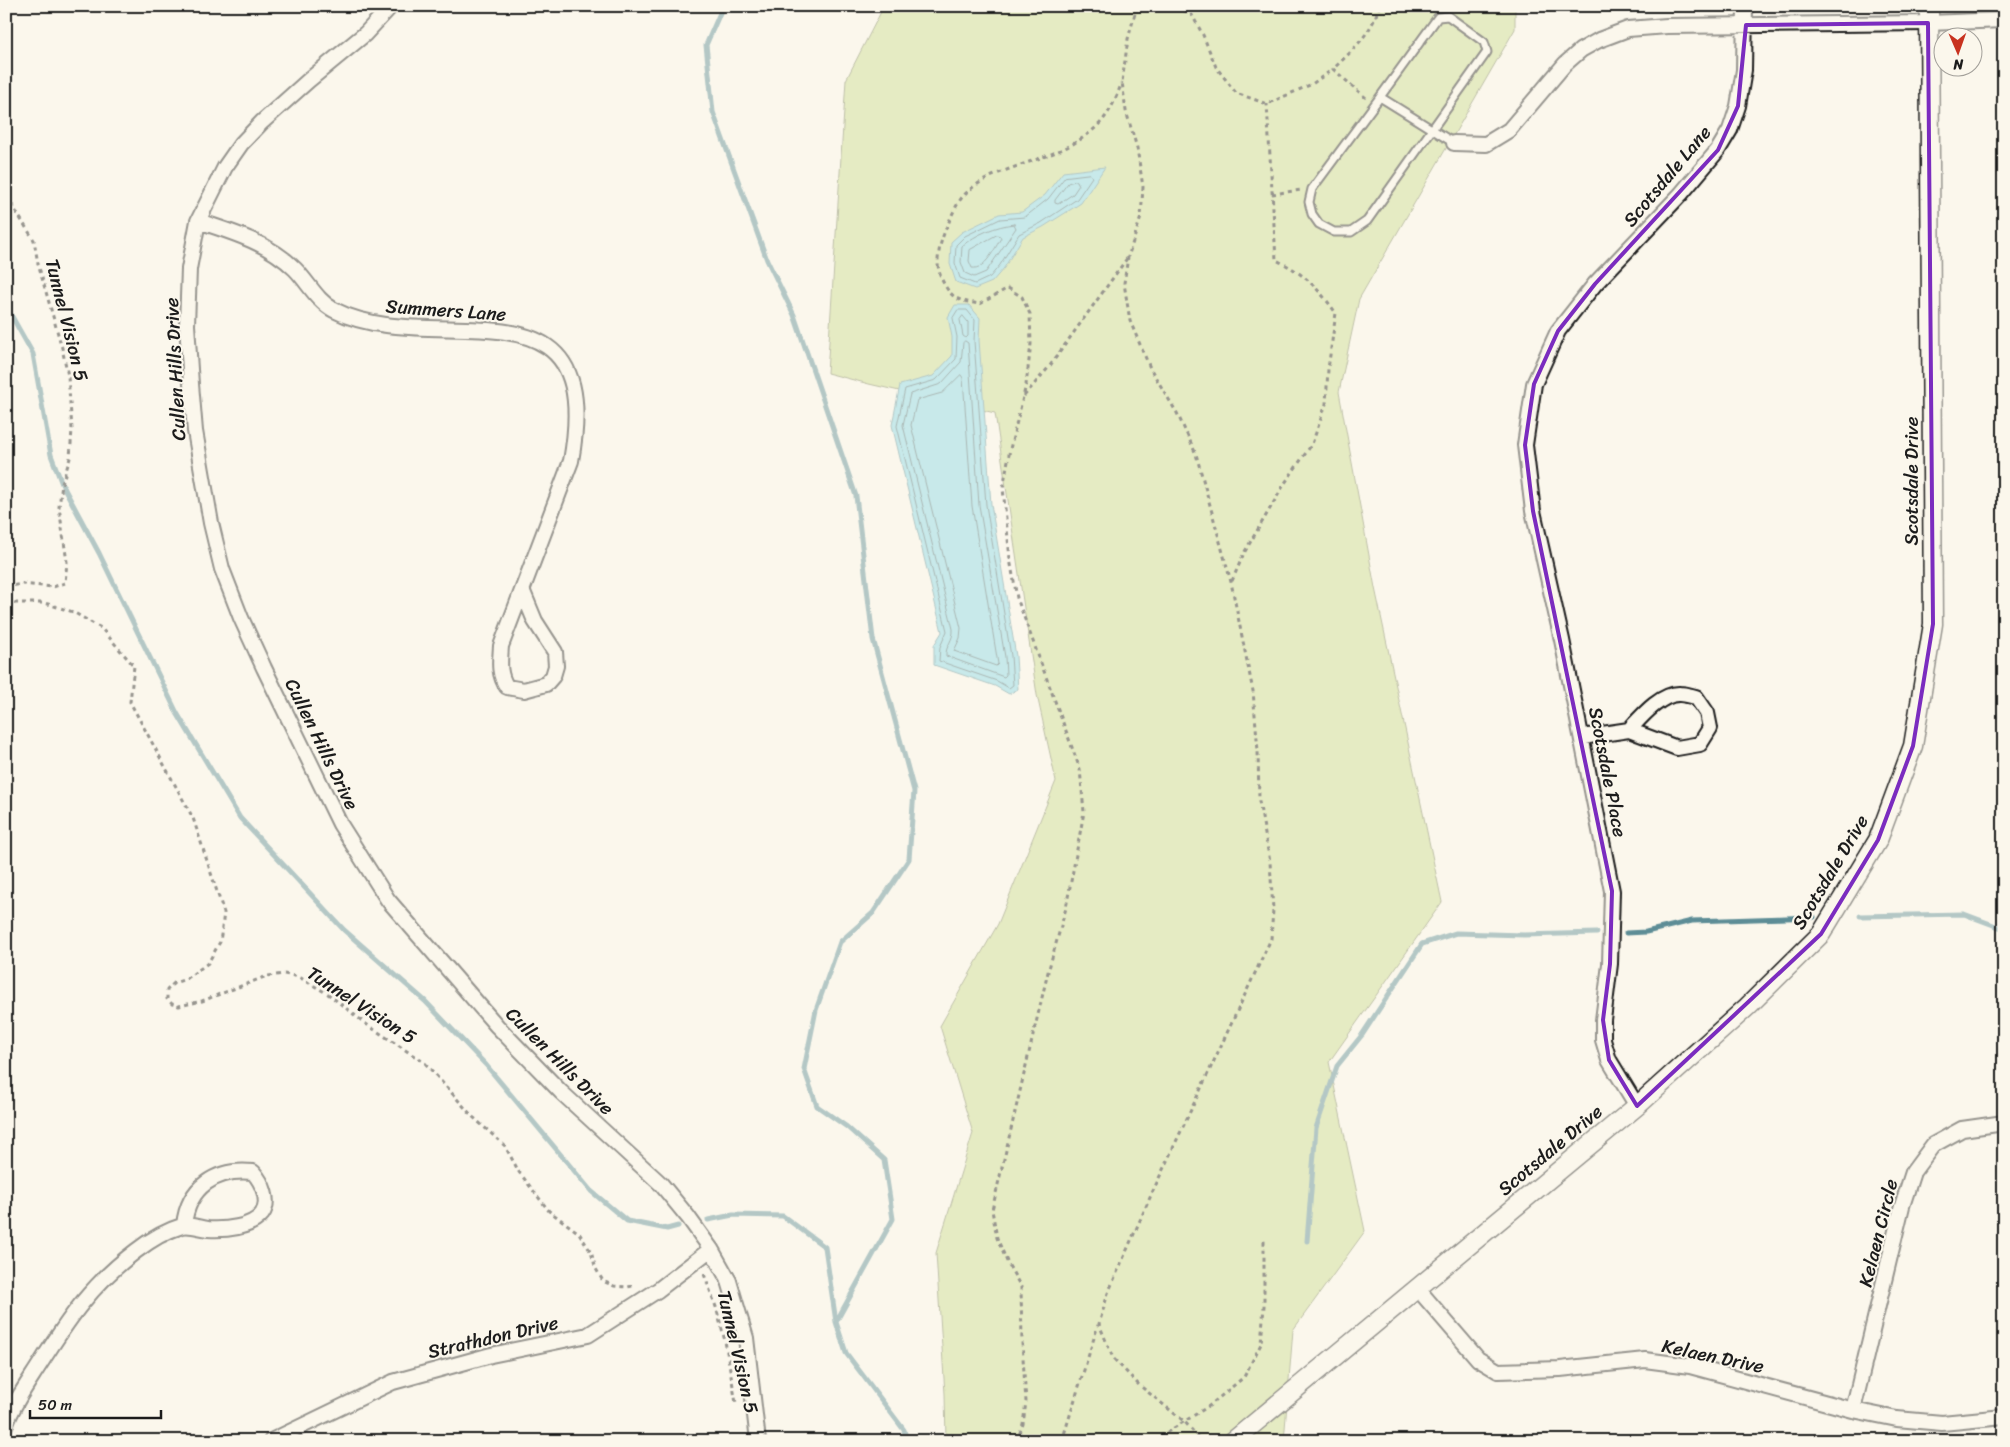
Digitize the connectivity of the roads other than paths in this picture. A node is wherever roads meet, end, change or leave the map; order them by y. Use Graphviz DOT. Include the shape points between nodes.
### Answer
graph roads {
  1 [pos="391,6"];
  2 [pos="1745,6"];
  3 [pos="1929,15"];
  4 [pos="2004,20"];
  5 [pos="1746,25"];
  6 [pos="1380,97"];
  7 [pos="1432,129"];
  8 [pos="1454,143"];
  9 [pos="198,220"];
  10 [pos="1526,441"];
  11 [pos="522,592"];
  12 [pos="1630,730"];
  13 [pos="1582,737"];
  14 [pos="1637,1106"];
  15 [pos="2004,1123"];
  16 [pos="184,1225"];
  17 [pos="711,1249"];
  18 [pos="1417,1288"];
  19 [pos="1853,1410"];
  20 [pos="2004,1417"];
  21 [pos="6,1424"];
  22 [pos="271,1441"];
  23 [pos="758,1441"];
  24 [pos="1233,1441"];
  1 -- 9 [label="street, Cullen Hills Drive" via="365,34 302,86 242,144 225,167"];
  2 -- 5 [label="street, Scotsdale Lane"];
  3 -- 4 [label="street"];
  3 -- 5 [label="street"];
  3 -- 14 [label="street, Scotsdale Drive" via="1932,624 1914,746 1878,840 1822,934"];
  5 -- 8 [label="street" via="1628,29 1598,40 1565,64 1508,130 1486,144"];
  5 -- 10 [label="street, Scotsdale Lane" via="1742,88 1730,130 1718,150 1681,194 1595,284 1558,331 1534,384"];
  6 -- 7 [label="lane"];
  6 -- 7 [label="lane" via="1438,18 1448,16 1484,42 1487,52"];
  6 -- 7 [label="lane" via="1312,189 1309,202 1319,224 1334,232 1351,232 1367,221"];
  7 -- 8 [label="lane"];
  9 -- 11 [label="street, Summers Lane" via="242,235 272,251 295,269 332,309 355,319 379,325 506,331 535,340 556,354 574,385 576,435 571,461"];
  9 -- 17 [label="street, Cullen Hills Drive" via="189,269 187,325 195,431 210,523 222,569 241,618 340,824 388,900 497,1026 561,1092 661,1184"];
  10 -- 13 [label="street, Scotsdale Place" via="1533,511"];
  11 -- 11 [label="street, Summers Lane" via="501,646 499,664 507,686 524,690 546,684 556,666 555,652 535,622"];
  12 -- 12 [label="street" via="1661,700 1679,693 1696,697 1707,713 1710,728 1700,744 1677,748"];
  12 -- 13 [label="street"];
  13 -- 14 [label="street, Scotsdale Place" via="1612,892 1604,1040 1609,1060"];
  14 -- 18 [label="street, Scotsdale Drive"];
  15 -- 19 [label="street, Kelaen Circle" via="1962,1129 1933,1145 1913,1172"];
  16 -- 16 [label="street" via="210,1229 251,1223 262,1213 265,1203 261,1182 253,1172 222,1173 196,1192 186,1210"];
  16 -- 21 [label="street" via="145,1244 112,1270 80,1304 28,1383"];
  17 -- 22 [label="street, Strathdon Drive" via="658,1290 588,1335 491,1355 393,1382"];
  17 -- 23 [label="street, Cullen Hills Drive" via="729,1281 746,1338"];
  18 -- 19 [label="street, Kelaen Drive" via="1478,1360 1498,1371 1560,1369 1645,1360 1690,1366"];
  18 -- 24 [label="street, Scotsdale Drive"];
  19 -- 20 [label="street, Kelaen Drive" via="1942,1423"];
}
